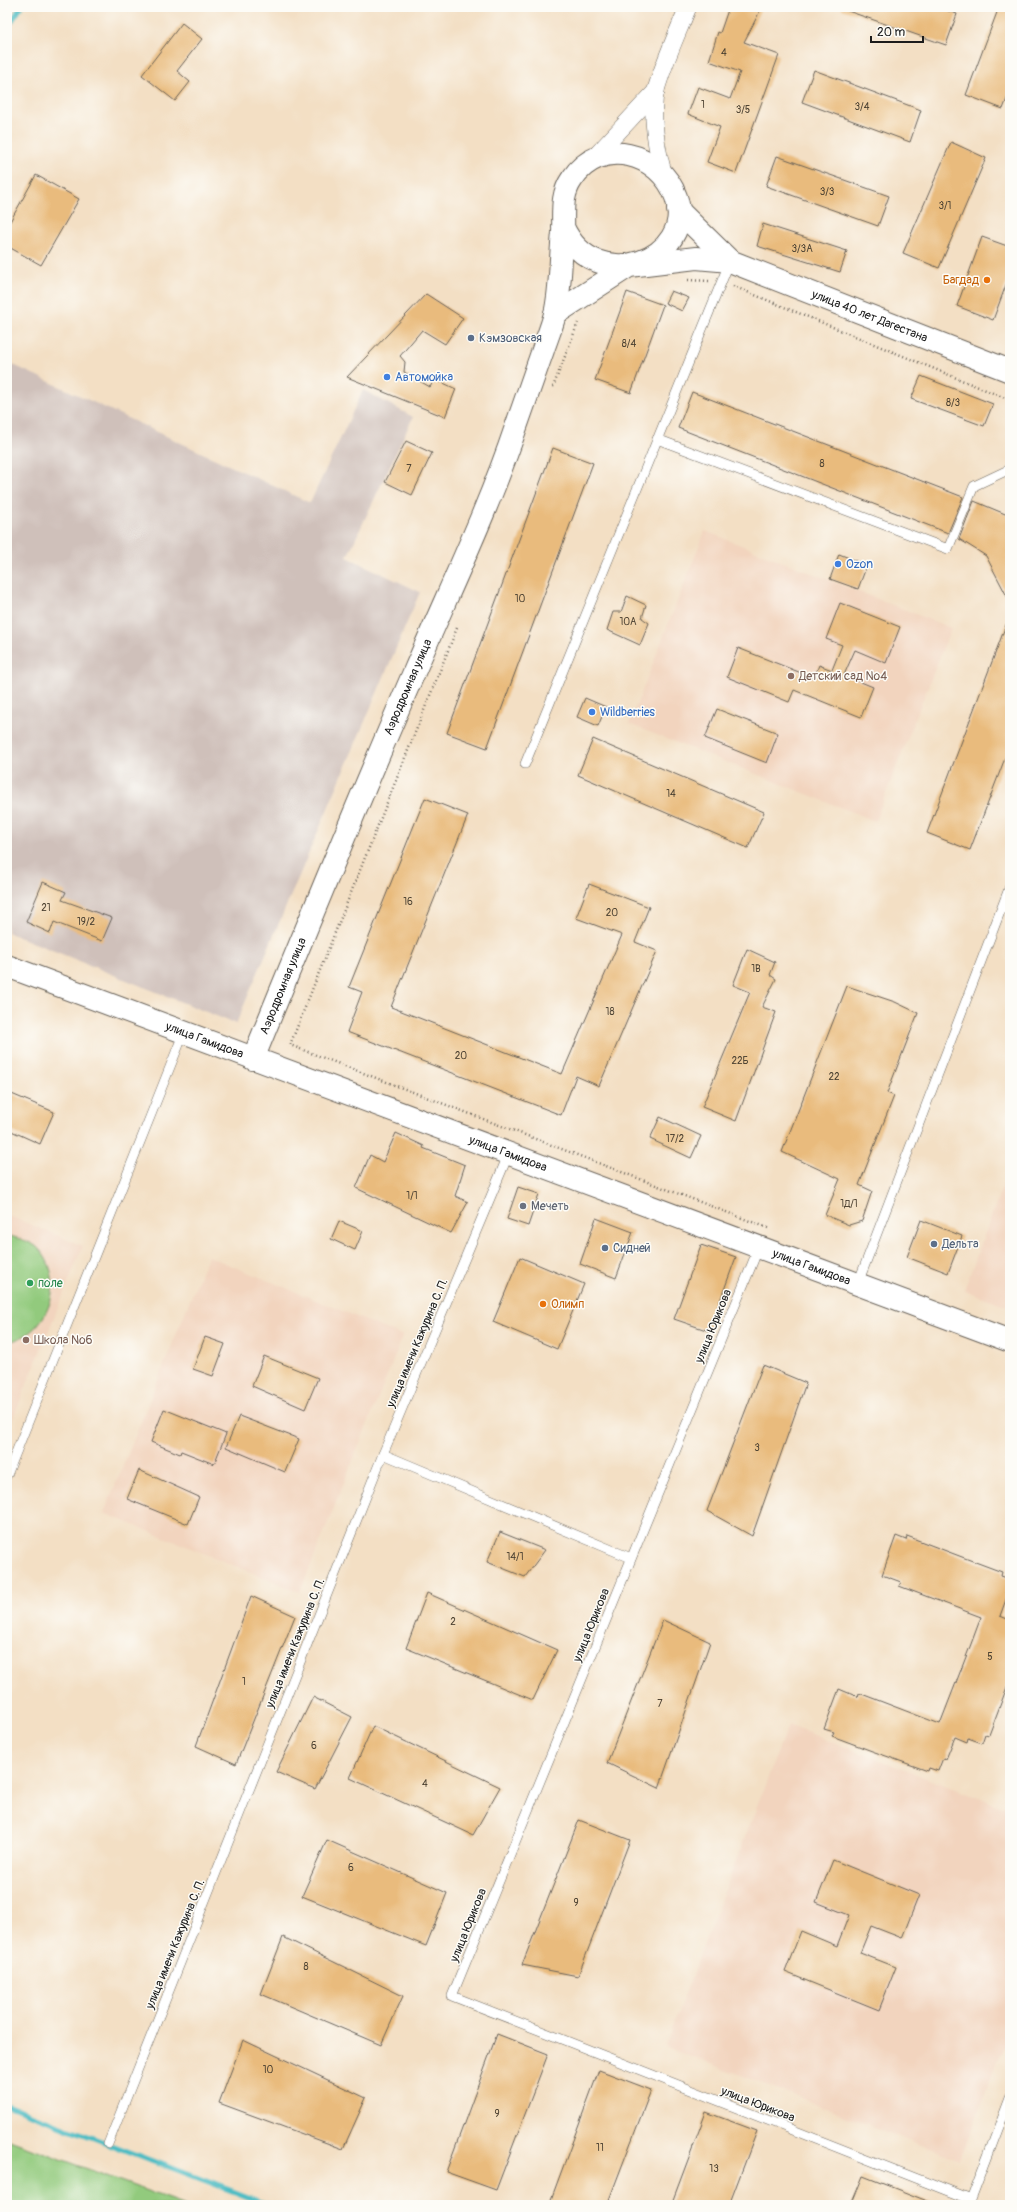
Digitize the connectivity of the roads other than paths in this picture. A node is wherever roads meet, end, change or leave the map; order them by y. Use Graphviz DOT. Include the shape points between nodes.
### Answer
graph roads {
  1 [pos="688,7"];
  2 [pos="656,91"];
  3 [pos="591,161"];
  4 [pos="664,175"];
  5 [pos="678,210"];
  6 [pos="563,228"];
  7 [pos="730,261"];
  8 [pos="629,266"];
  9 [pos="555,314"];
  10 [pos="1010,371"];
  11 [pos="657,440"];
  12 [pos="1010,469"];
  13 [pos="525,764"];
  14 [pos="1010,886"];
  15 [pos="7,966"];
  16 [pos="184,1032"];
  17 [pos="253,1058"];
  18 [pos="509,1153"];
  19 [pos="759,1246"];
  20 [pos="858,1283"];
  21 [pos="1010,1342"];
  22 [pos="383,1454"];
  23 [pos="7,1474"];
  24 [pos="631,1558"];
  25 [pos="1010,2098"];
  26 [pos="108,2144"];
  1 -- 2 [label="street"];
  2 -- 3 [label="street"];
  2 -- 4 [label="street" via="654,127"];
  3 -- 4 [label="street" via="608,155 628,154 655,166"];
  3 -- 6 [label="street" via="573,177 564,196"];
  4 -- 5 [label="street" via="676,199"];
  5 -- 7 [label="street"];
  5 -- 8 [label="street" via="675,227 668,241 645,260"];
  6 -- 8 [label="street" via="572,244 584,254 607,265"];
  6 -- 9 [label="street, Аэродромная улица"];
  7 -- 8 [label="street" via="696,258"];
  7 -- 10 [label="street, улица 40 лет Дагестана"];
  7 -- 11 [label="lane"];
  8 -- 9 [label="street"];
  9 -- 17 [label="street, Аэродромная улица" via="507,455 341,842"];
  11 -- 12 [label="lane" via="948,549 974,486"];
  11 -- 13 [label="lane"];
  14 -- 20 [label="lane"];
  15 -- 16 [label="street, улица Гамидова"];
  16 -- 17 [label="street, улица Гамидова"];
  16 -- 23 [label="lane"];
  17 -- 18 [label="street, улица Гамидова"];
  18 -- 19 [label="street, улица Гамидова"];
  18 -- 22 [label="lane, улица имени Кажурина С. П."];
  19 -- 20 [label="street, улица Гамидова"];
  19 -- 24 [label="lane, улица Юрикова"];
  20 -- 21 [label="street, улица Гамидова"];
  22 -- 24 [label="lane"];
  22 -- 26 [label="lane, улица имени Кажурина С. П."];
  24 -- 25 [label="lane, улица Юрикова" via="452,1996 971,2200"];
}
